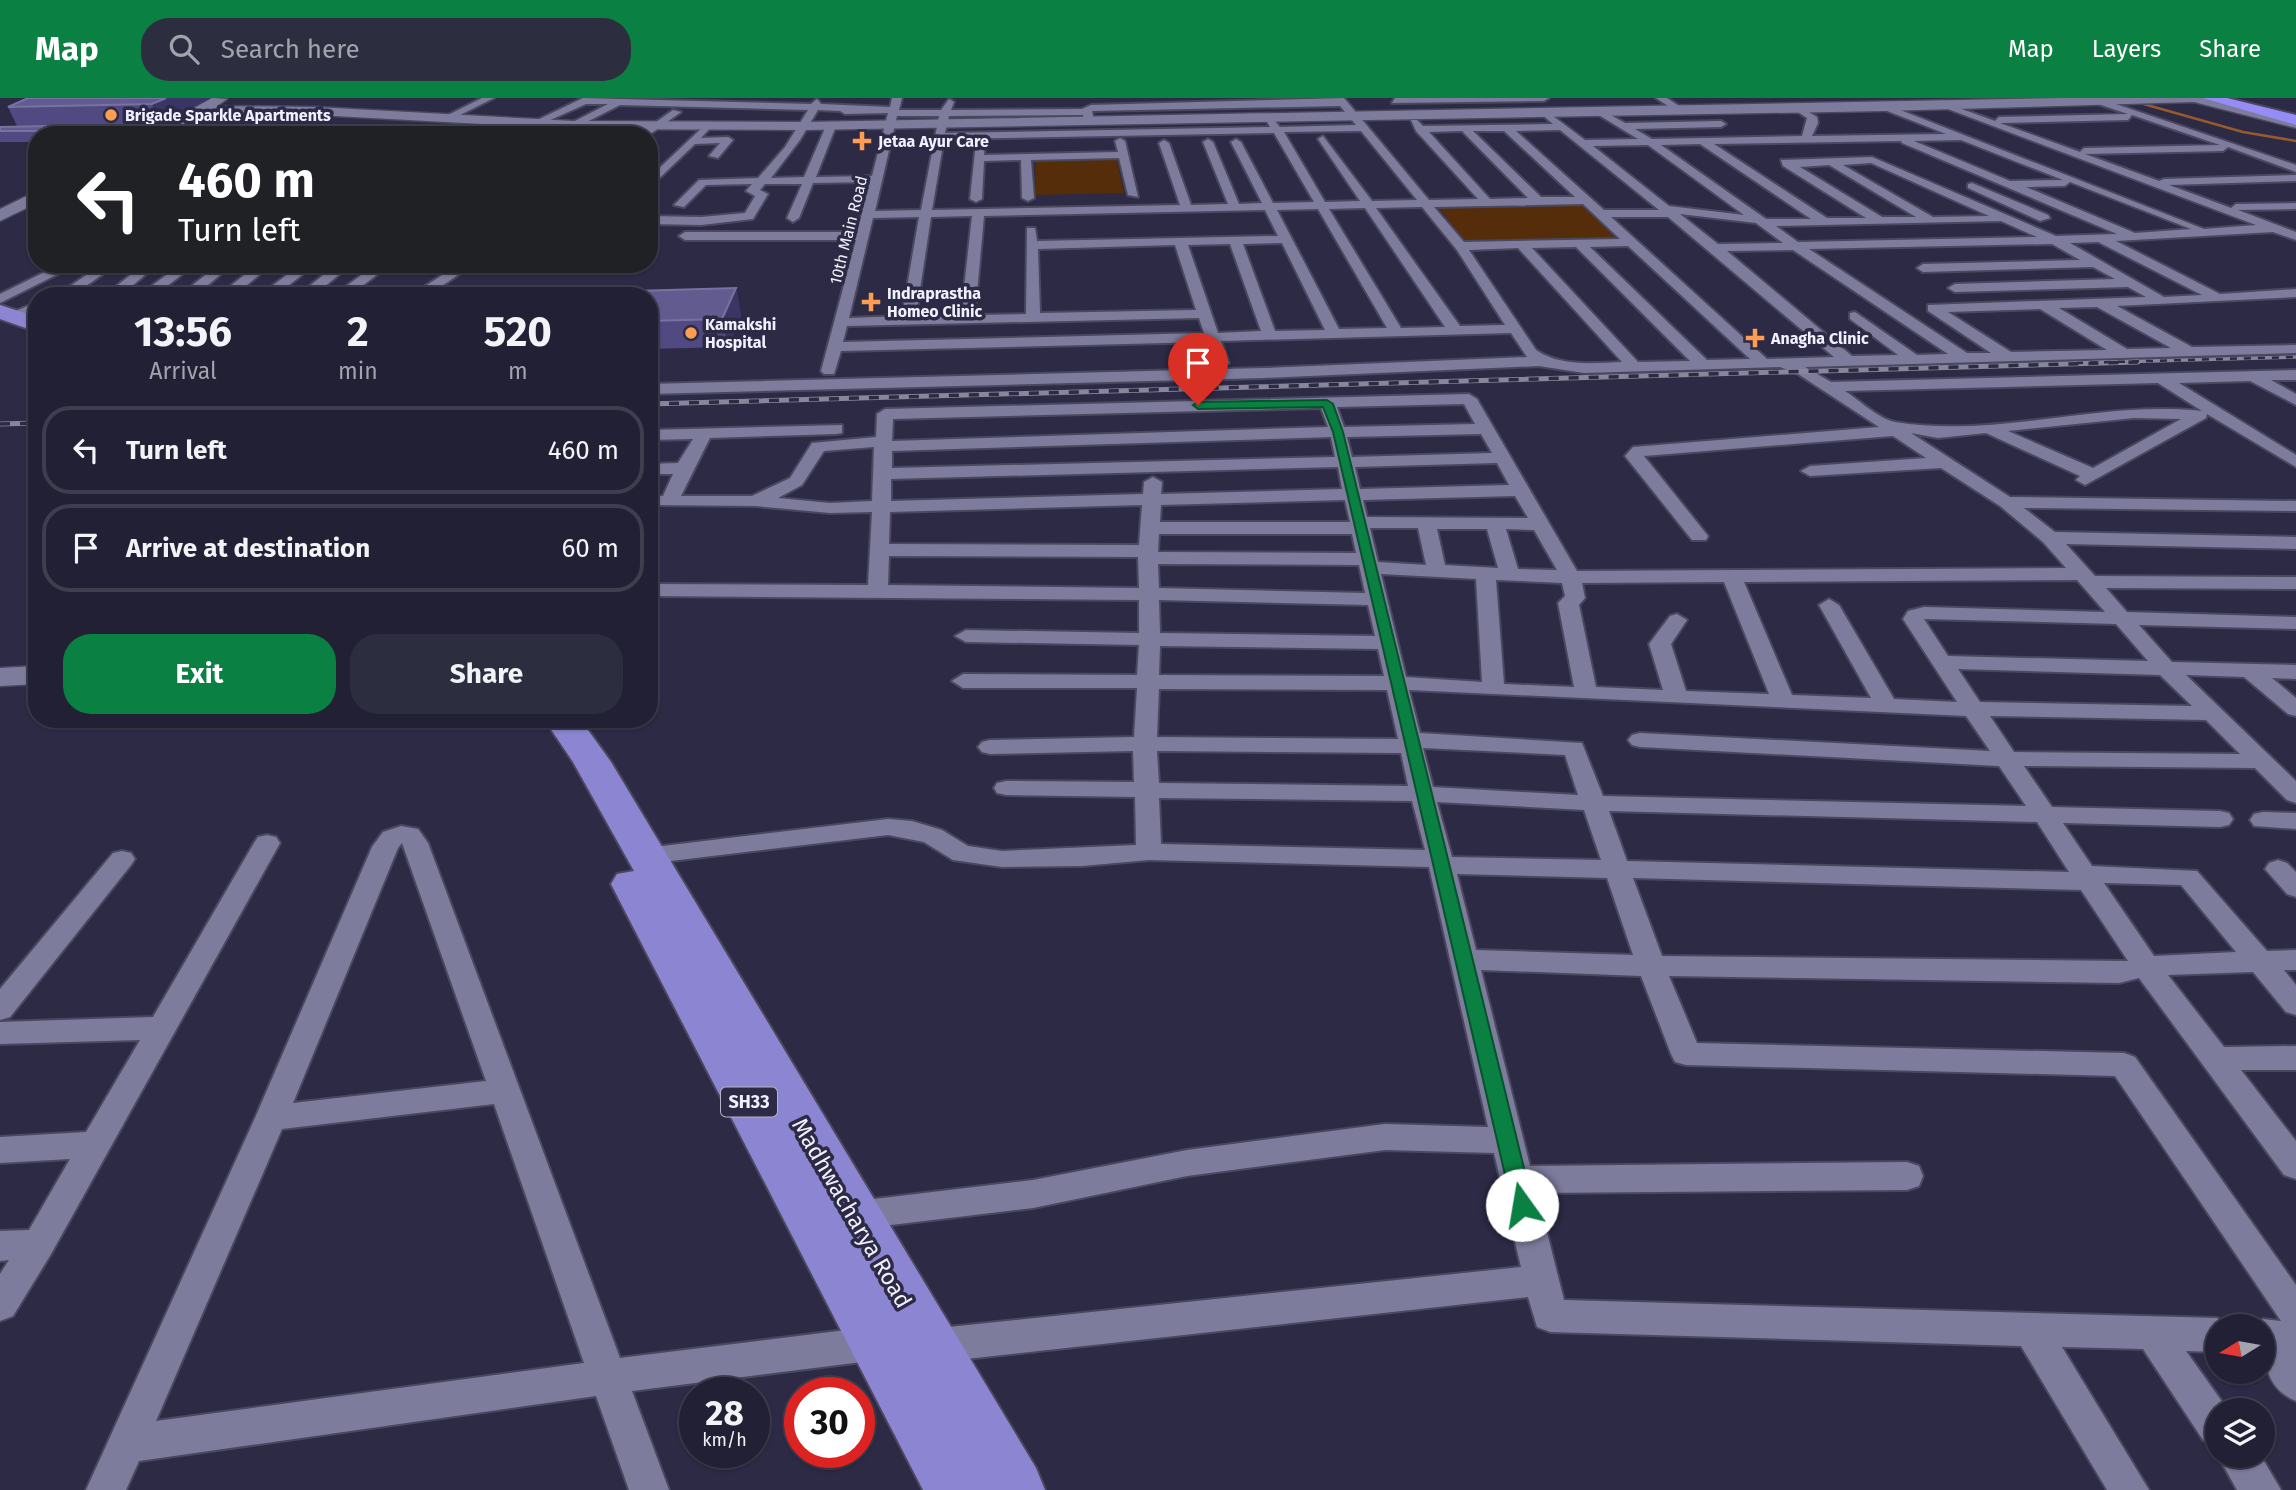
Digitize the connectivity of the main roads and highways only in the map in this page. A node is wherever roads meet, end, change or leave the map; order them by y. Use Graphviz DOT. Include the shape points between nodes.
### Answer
graph roads {
  1 [pos="2196,98"];
  2 [pos="2227,98"];
  3 [pos="2296,118"];
  4 [pos="4,309"];
  5 [pos="28,321"];
  6 [pos="540,728"];
  7 [pos="568,728"];
  8 [pos="833,1218"];
  9 [pos="956,1490"];
  10 [pos="1014,1490"];
  1 -- 3 [label="highway"];
  2 -- 3 [label="highway"];
  4 -- 5 [label="main road"];
  6 -- 8 [label="main road, Madhwacharya Road / SH33" via="583,793"];
  7 -- 8 [label="main road, Madhwacharya Road" via="646,856"];
  8 -- 9 [label="main road, Madhwacharya Road / SH33" via="878,1343"];
  8 -- 10 [label="main road, Madhwacharya Road" via="930,1346"];
}
